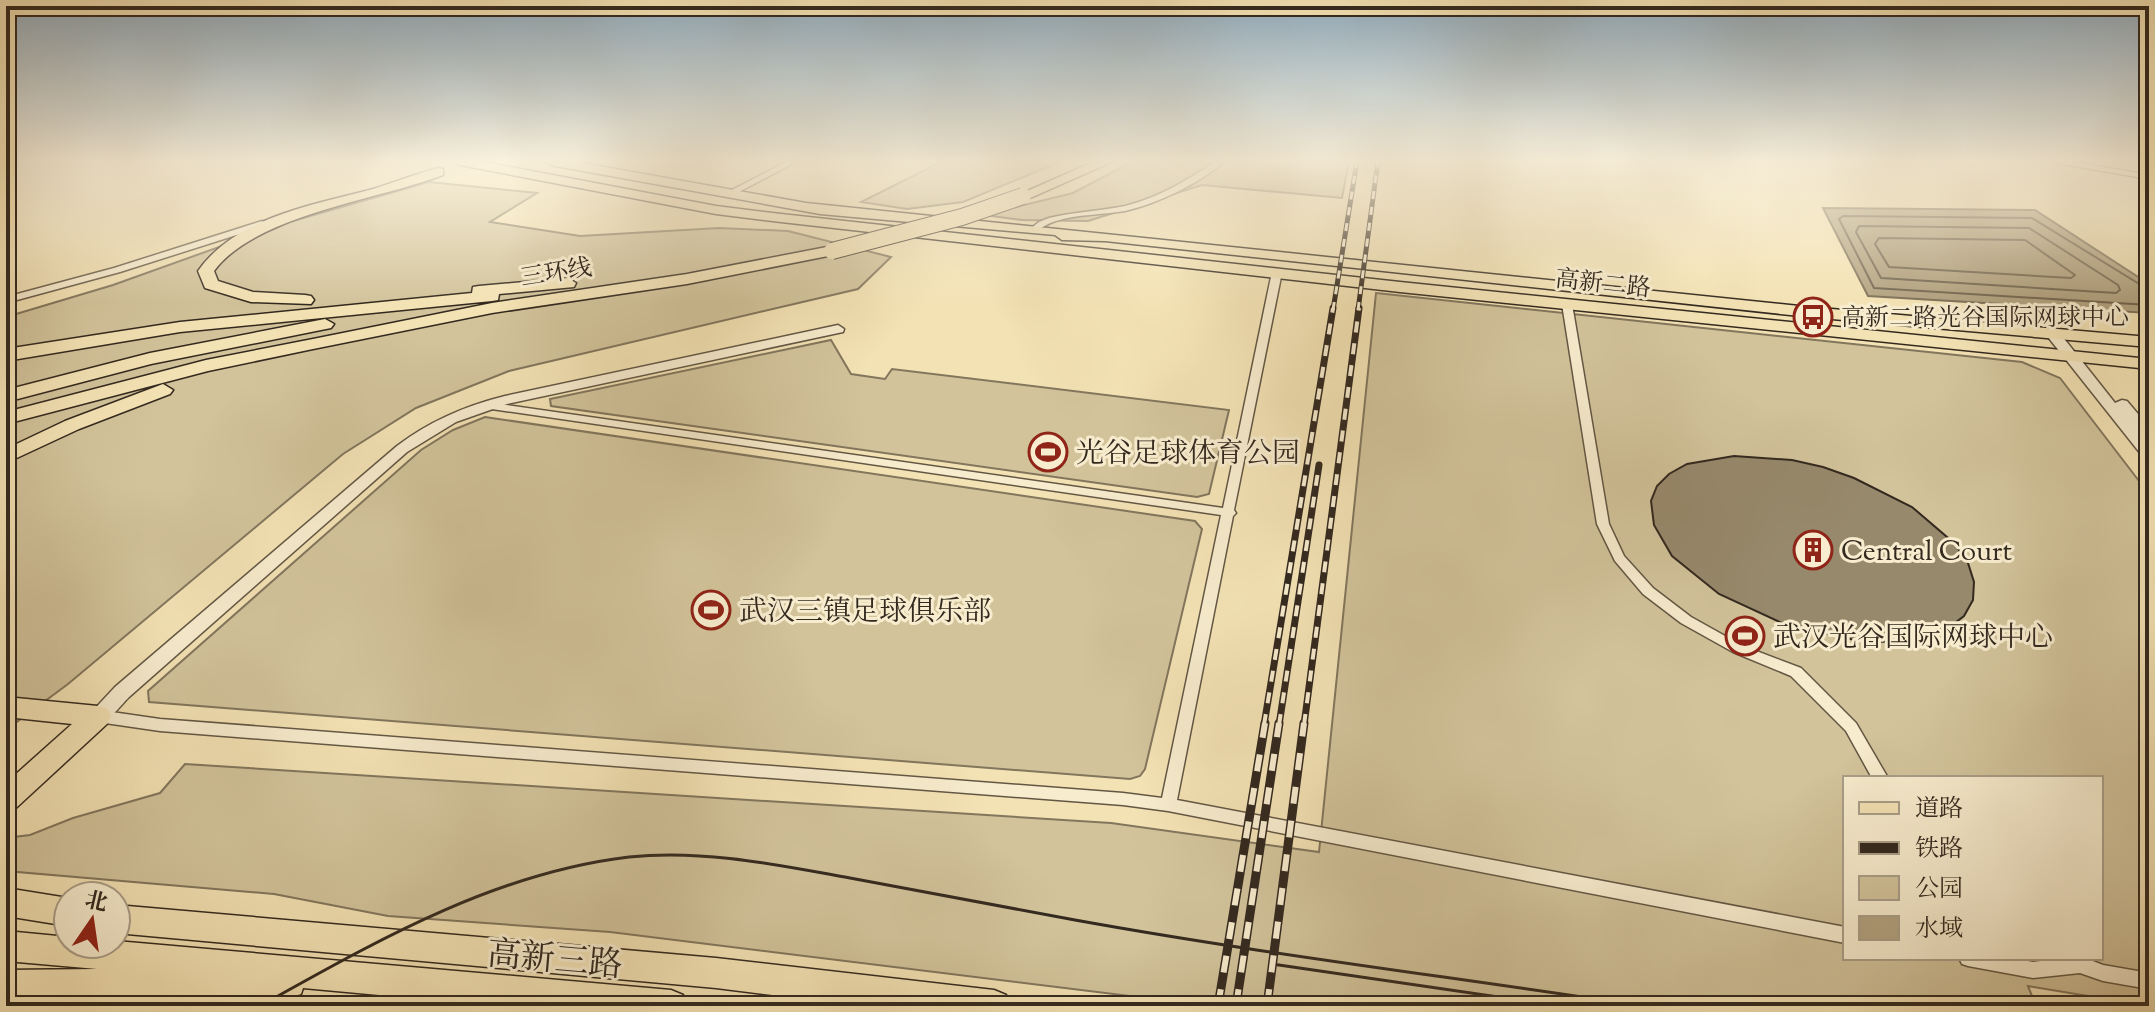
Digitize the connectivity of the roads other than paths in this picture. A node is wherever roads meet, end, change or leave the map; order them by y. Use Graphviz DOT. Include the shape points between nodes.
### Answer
graph roads {
  1 [pos="319,208"];
  2 [pos="328,208"];
  3 [pos="707,208"];
  4 [pos="816,208"];
  5 [pos="820,208"];
  6 [pos="979,208"];
  7 [pos="1125,208"];
  8 [pos="1034,229"];
  9 [pos="1105,237"];
  10 [pos="829,247"];
  11 [pos="1277,272"];
  12 [pos="617,281"];
  13 [pos="6,300"];
  14 [pos="1567,304"];
  15 [pos="402,307"];
  16 [pos="838,329"];
  17 [pos="2060,335"];
  18 [pos="2149,342"];
  19 [pos="313,344"];
  20 [pos="6,355"];
  21 [pos="2078,358"];
  22 [pos="2149,364"];
  23 [pos="548,390"];
  24 [pos="6,396"];
  25 [pos="485,405"];
  26 [pos="538,413"];
  27 [pos="6,421"];
  28 [pos="2149,436"];
  29 [pos="2149,455"];
  30 [pos="6,457"];
  31 [pos="1230,513"];
  32 [pos="6,707"];
  33 [pos="98,716"];
  34 [pos="1879,776"];
  35 [pos="6,800"];
  36 [pos="1168,805"];
  37 [pos="6,902"];
  38 [pos="6,911"];
  39 [pos="52,911"];
  40 [pos="52,913"];
  41 [pos="132,920"];
  42 [pos="1843,935"];
  43 [pos="6,946"];
  44 [pos="1979,960"];
  45 [pos="2071,962"];
  46 [pos="409,980"];
  47 [pos="2149,981"];
  48 [pos="6,985"];
  49 [pos="671,1006"];
  50 [pos="994,1006"];
  1 -- 13 [label="street"];
  2 -- 12 [label="highway" via="252,233 215,255 207,278 235,294 297,300"];
  3 -- 11 [label="main road, 高新二路"];
  4 -- 9 [label="main road, 高新二路" via="948,227"];
  5 -- 8 [label="main road, 高新二路"];
  6 -- 10 [label="highway, 三环线, bridge" via="937,224"];
  7 -- 8 [label="street" via="1045,221"];
  8 -- 9 [label="main road, 高新二路"];
  9 -- 17 [label="main road, 高新二路"];
  10 -- 12 [label="highway, 三环线"];
  10 -- 19 [label="highway, 三环线" via="687,279 492,308"];
  11 -- 14 [label="main road, 高新二路"];
  11 -- 31 [label="street"];
  12 -- 15 [label="highway, 三环线"];
  14 -- 21 [label="main road, 高新二路"];
  14 -- 34 [label="street" via="1603,524 1619,558 1648,591 1686,620 1796,672 1851,727"];
  15 -- 20 [label="highway" via="180,327"];
  15 -- 24 [label="highway" via="150,359"];
  16 -- 23 [label="street"];
  17 -- 18 [label="main road, 高新二路"];
  17 -- 21 [label="street"];
  19 -- 27 [label="highway, 三环线" via="146,381"];
  19 -- 30 [label="highway" via="123,404"];
  21 -- 22 [label="main road, 高新二路"];
  21 -- 28 [label="street"];
  21 -- 29 [label="street"];
  23 -- 25 [label="street"];
  23 -- 26 [label="street" via="537,400"];
  25 -- 26 [label="street"];
  25 -- 33 [label="street" via="430,429 402,449"];
  26 -- 31 [label="street"];
  31 -- 36 [label="street"];
  32 -- 33 [label="highway"];
  33 -- 35 [label="highway"];
  33 -- 36 [label="street" via="176,727"];
  36 -- 42 [label="street"];
  37 -- 39 [label="highway"];
  38 -- 40 [label="highway"];
  41 -- 50 [label="highway, 高新三路" via="700,972"];
  43 -- 46 [label="highway, 高新三路"];
  44 -- 45 [label="street" via="2033,970"];
  45 -- 47 [label="street"];
  46 -- 48 [label="highway"];
  46 -- 49 [label="highway, 高新三路"];
}
